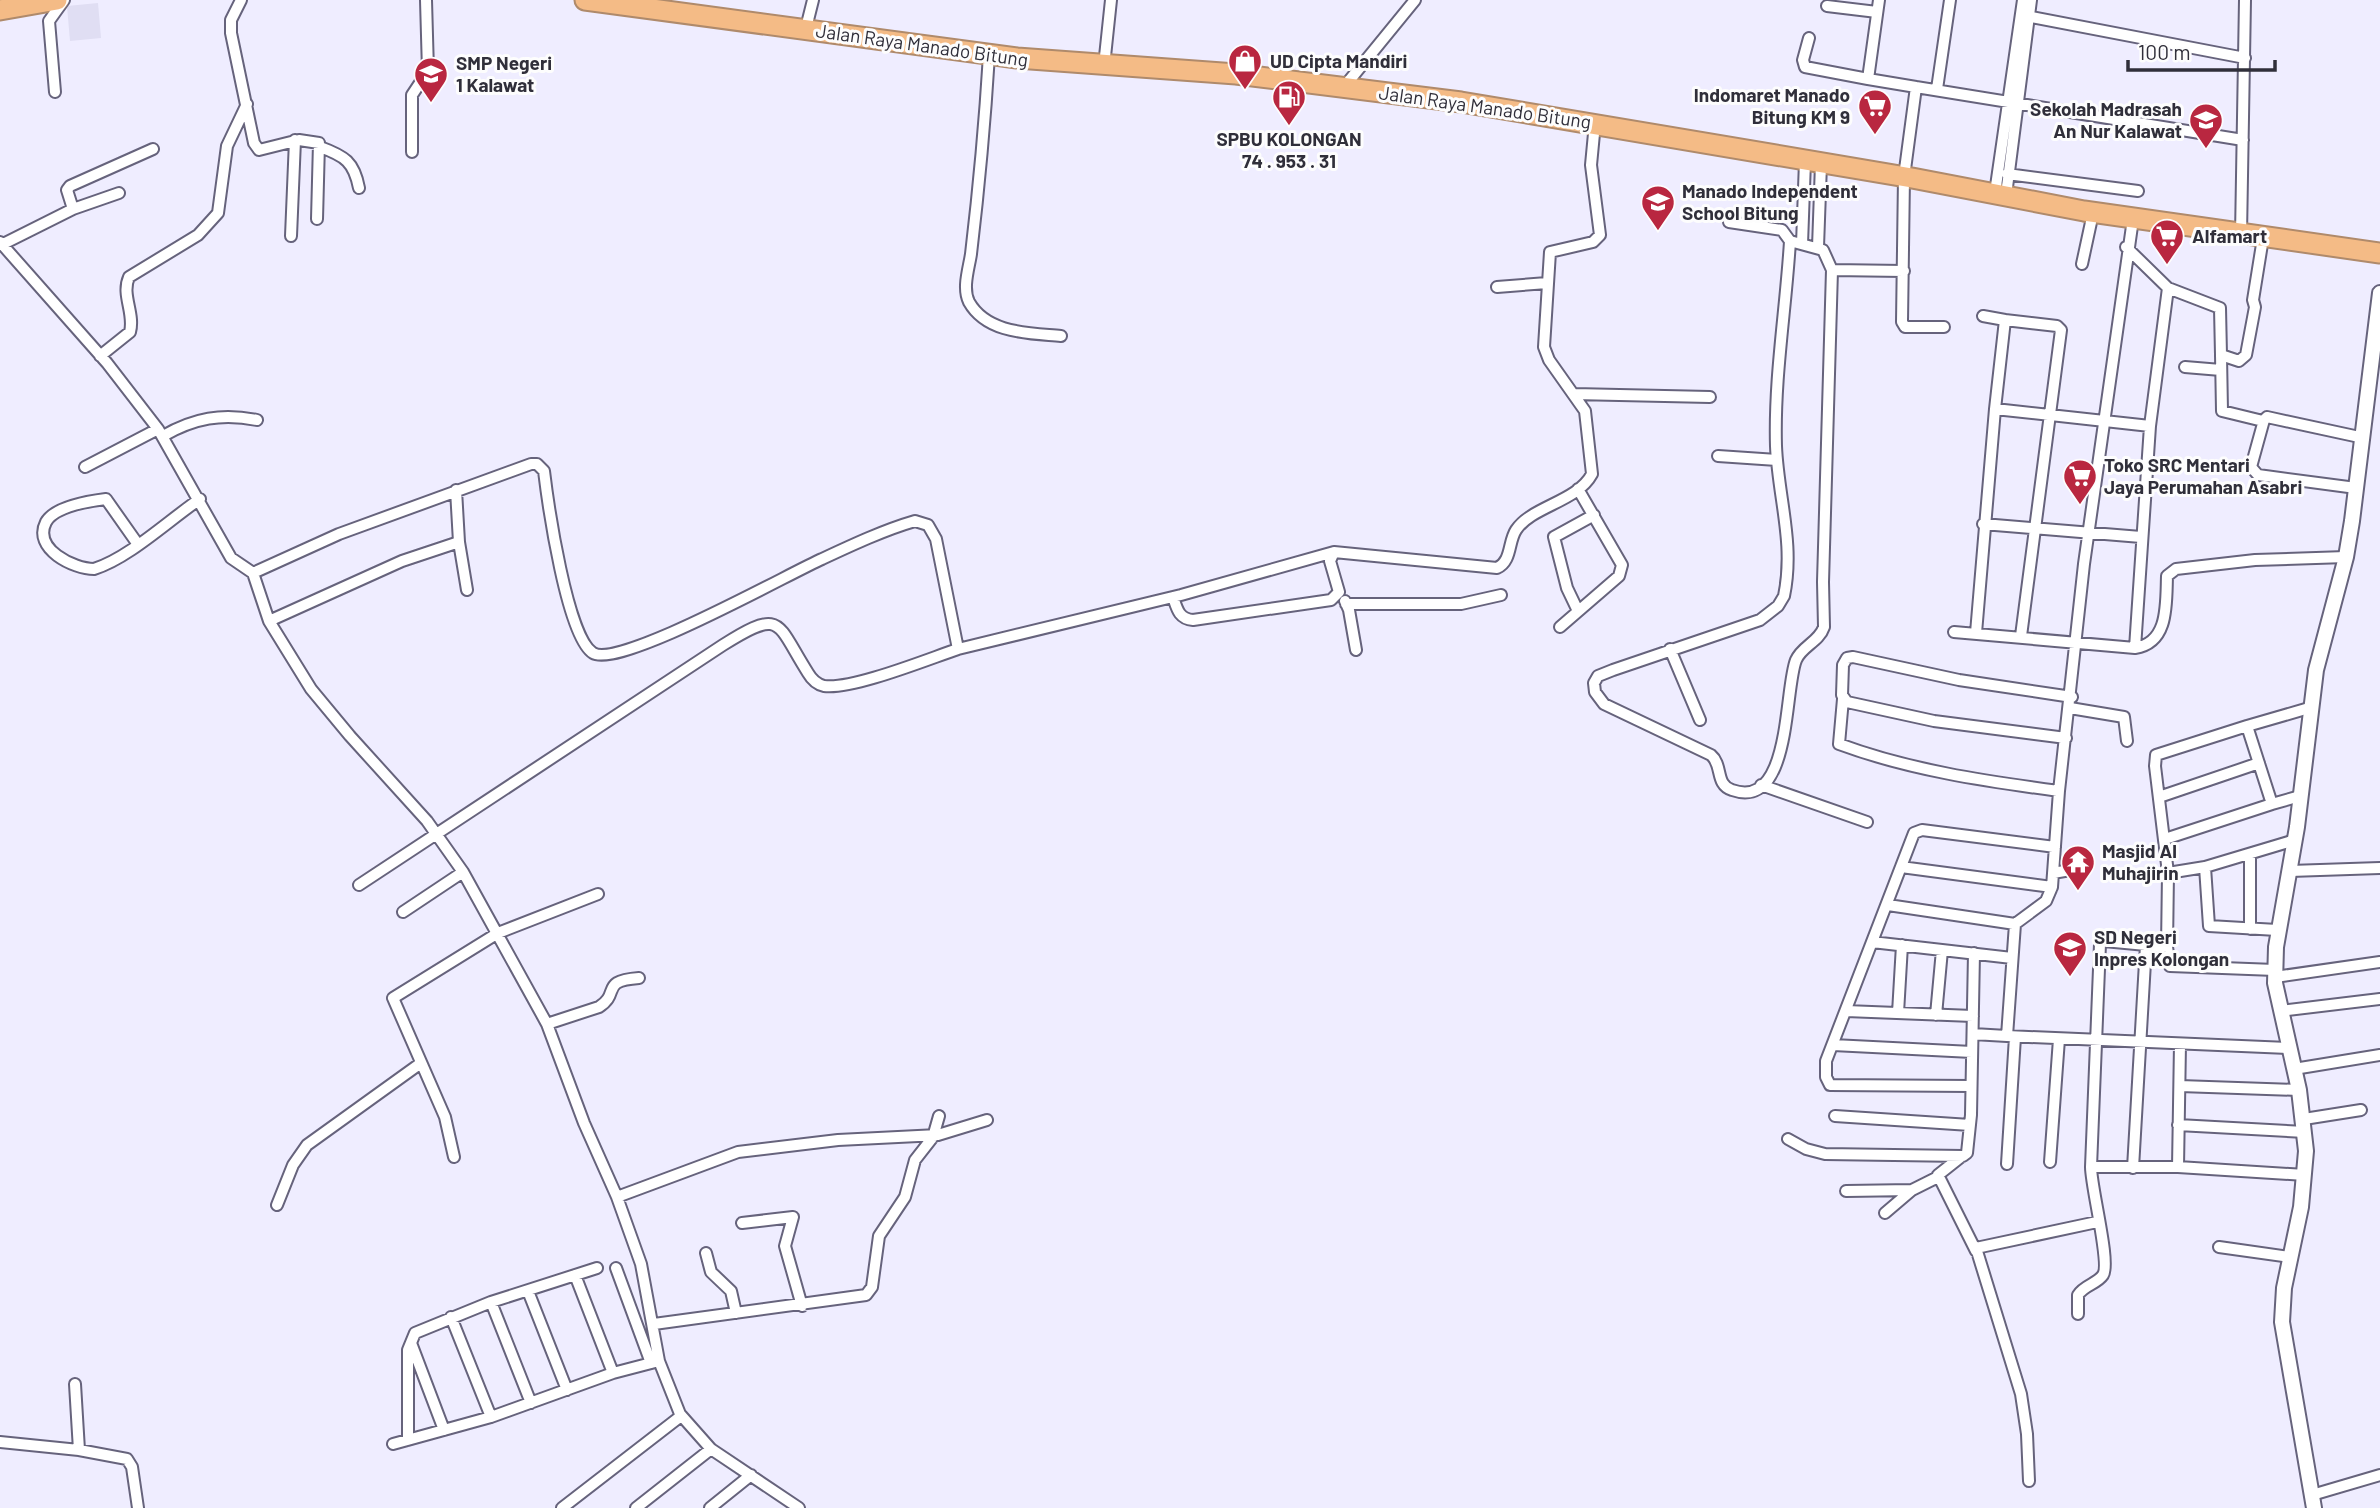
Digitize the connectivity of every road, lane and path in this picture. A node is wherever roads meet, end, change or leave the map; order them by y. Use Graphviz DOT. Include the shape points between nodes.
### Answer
graph roads {
  1 [pos="57,0"];
  2 [pos="64,0"];
  3 [pos="241,0"];
  4 [pos="426,0"];
  5 [pos="585,0"];
  6 [pos="813,0"];
  7 [pos="1111,0"];
  8 [pos="1415,0"];
  9 [pos="1950,0"];
  10 [pos="2023,0"];
  11 [pos="2031,0"];
  12 [pos="2245,0"];
  13 [pos="679,6"];
  14 [pos="1826,6"];
  15 [pos="1878,6"];
  16 [pos="0,10"];
  17 [pos="2025,15"];
  18 [pos="806,28"];
  19 [pos="1809,38"];
  20 [pos="989,55"];
  21 [pos="2245,58"];
  22 [pos="1104,65"];
  23 [pos="1868,79"];
  24 [pos="1344,87"];
  25 [pos="1916,87"];
  26 [pos="1937,89"];
  27 [pos="55,92"];
  28 [pos="2013,102"];
  29 [pos="247,104"];
  30 [pos="1595,123"];
  31 [pos="2243,140"];
  32 [pos="295,141"];
  33 [pos="320,148"];
  34 [pos="153,149"];
  35 [pos="412,152"];
  36 [pos="1813,163"];
  37 [pos="2007,174"];
  38 [pos="1904,177"];
  39 [pos="359,188"];
  40 [pos="2138,191"];
  41 [pos="119,193"];
  42 [pos="2000,194"];
  43 [pos="73,209"];
  44 [pos="2092,213"];
  45 [pos="317,219"];
  46 [pos="2133,219"];
  47 [pos="1729,222"];
  48 [pos="2241,234"];
  49 [pos="291,236"];
  50 [pos="2263,238"];
  51 [pos="1790,241"];
  52 [pos="1,244"];
  53 [pos="1802,244"];
  54 [pos="1818,247"];
  55 [pos="2126,247"];
  56 [pos="2380,253"];
  57 [pos="2082,264"];
  58 [pos="1832,270"];
  59 [pos="1904,271"];
  60 [pos="1547,283"];
  61 [pos="1497,288"];
  62 [pos="2168,288"];
  63 [pos="2380,293"];
  64 [pos="1983,316"];
  65 [pos="2005,320"];
  66 [pos="1944,327"];
  67 [pos="1061,335"];
  68 [pos="2221,355"];
  69 [pos="100,356"];
  70 [pos="2185,367"];
  71 [pos="2221,370"];
  72 [pos="1574,394"];
  73 [pos="1710,397"];
  74 [pos="1995,409"];
  75 [pos="2050,414"];
  76 [pos="257,420"];
  77 [pos="2102,421"];
  78 [pos="2263,421"];
  79 [pos="2150,426"];
  80 [pos="160,433"];
  81 [pos="2364,439"];
  82 [pos="1718,456"];
  83 [pos="1777,460"];
  84 [pos="85,467"];
  85 [pos="2356,488"];
  86 [pos="1578,489"];
  87 [pos="456,490"];
  88 [pos="200,499"];
  89 [pos="1594,515"];
  90 [pos="1983,524"];
  91 [pos="2034,529"];
  92 [pos="2089,534"];
  93 [pos="2141,537"];
  94 [pos="458,542"];
  95 [pos="137,543"];
  96 [pos="1334,552"];
  97 [pos="2346,557"];
  98 [pos="253,573"];
  99 [pos="1339,589"];
  100 [pos="467,590"];
  101 [pos="1501,595"];
  102 [pos="1173,597"];
  103 [pos="1346,604"];
  104 [pos="1578,611"];
  105 [pos="269,621"];
  106 [pos="1560,627"];
  107 [pos="1954,632"];
  108 [pos="1976,633"];
  109 [pos="2021,636"];
  110 [pos="2077,644"];
  111 [pos="2135,648"];
  112 [pos="958,649"];
  113 [pos="1670,649"];
  114 [pos="1356,650"];
  115 [pos="1843,699"];
  116 [pos="2071,702"];
  117 [pos="2309,708"];
  118 [pos="1700,720"];
  119 [pos="2247,726"];
  120 [pos="2066,738"];
  121 [pos="2127,741"];
  122 [pos="2259,763"];
  123 [pos="1761,785"];
  124 [pos="2059,791"];
  125 [pos="2300,796"];
  126 [pos="2159,797"];
  127 [pos="2272,804"];
  128 [pos="1867,822"];
  129 [pos="438,834"];
  130 [pos="2165,839"];
  131 [pos="2295,840"];
  132 [pos="2055,847"];
  133 [pos="2250,854"];
  134 [pos="1901,867"];
  135 [pos="2205,867"];
  136 [pos="2082,868"];
  137 [pos="2380,868"];
  138 [pos="2290,871"];
  139 [pos="463,872"];
  140 [pos="2053,873"];
  141 [pos="2168,873"];
  142 [pos="359,885"];
  143 [pos="2052,887"];
  144 [pos="598,894"];
  145 [pos="1888,905"];
  146 [pos="403,912"];
  147 [pos="2015,924"];
  148 [pos="2250,929"];
  149 [pos="2277,930"];
  150 [pos="498,933"];
  151 [pos="1872,942"];
  152 [pos="1902,945"];
  153 [pos="2146,946"];
  154 [pos="2167,947"];
  155 [pos="1942,950"];
  156 [pos="1974,953"];
  157 [pos="2012,958"];
  158 [pos="2380,962"];
  159 [pos="2275,973"];
  160 [pos="639,978"];
  161 [pos="2380,999"];
  162 [pos="1846,1011"];
  163 [pos="2280,1011"];
  164 [pos="1898,1013"];
  165 [pos="1937,1014"];
  166 [pos="1973,1016"];
  167 [pos="547,1024"];
  168 [pos="1972,1034"];
  169 [pos="2011,1036"];
  170 [pos="2059,1039"];
  171 [pos="2098,1041"];
  172 [pos="2139,1042"];
  173 [pos="2180,1044"];
  174 [pos="1833,1045"];
  175 [pos="2288,1048"];
  176 [pos="1972,1052"];
  177 [pos="2380,1055"];
  178 [pos="421,1063"];
  179 [pos="2294,1069"];
  180 [pos="1971,1086"];
  181 [pos="2180,1086"];
  182 [pos="2299,1090"];
  183 [pos="2361,1110"];
  184 [pos="939,1116"];
  185 [pos="1835,1116"];
  186 [pos="987,1120"];
  187 [pos="1970,1125"];
  188 [pos="2178,1125"];
  189 [pos="2304,1126"];
  190 [pos="934,1136"];
  191 [pos="1788,1139"];
  192 [pos="1963,1156"];
  193 [pos="454,1157"];
  194 [pos="2050,1162"];
  195 [pos="2007,1164"];
  196 [pos="2091,1167"];
  197 [pos="2178,1167"];
  198 [pos="2133,1168"];
  199 [pos="2305,1175"];
  200 [pos="1938,1177"];
  201 [pos="1912,1190"];
  202 [pos="1846,1191"];
  203 [pos="617,1197"];
  204 [pos="277,1205"];
  205 [pos="1885,1213"];
  206 [pos="2097,1222"];
  207 [pos="742,1223"];
  208 [pos="2219,1247"];
  209 [pos="1976,1251"];
  210 [pos="706,1253"];
  211 [pos="2290,1258"];
  212 [pos="597,1268"];
  213 [pos="616,1268"];
  214 [pos="575,1275"];
  215 [pos="528,1291"];
  216 [pos="491,1302"];
  217 [pos="802,1306"];
  218 [pos="736,1313"];
  219 [pos="2078,1314"];
  220 [pos="451,1317"];
  221 [pos="654,1324"];
  222 [pos="410,1340"];
  223 [pos="655,1362"];
  224 [pos="612,1373"];
  225 [pos="75,1384"];
  226 [pos="567,1390"];
  227 [pos="531,1403"];
  228 [pos="681,1416"];
  229 [pos="491,1417"];
  230 [pos="444,1430"];
  231 [pos="408,1440"];
  232 [pos="0,1442"];
  233 [pos="393,1444"];
  234 [pos="711,1449"];
  235 [pos="79,1450"];
  236 [pos="751,1475"];
  237 [pos="2380,1475"];
  238 [pos="2029,1481"];
  239 [pos="2313,1502"];
  240 [pos="792,1507"];
  241 [pos="138,1508"];
  242 [pos="562,1508"];
  243 [pos="636,1508"];
  244 [pos="710,1508"];
  1 -- 16 [label="highway"];
  2 -- 27 [label="street" via="49,21"];
  3 -- 29 [label="street" via="230,33"];
  4 -- 35 [label="street" via="428,71 412,95"];
  5 -- 13 [label="highway, Jalan Raya Manado Bitung"];
  6 -- 18 [label="street"];
  7 -- 22 [label="street"];
  8 -- 24 [label="street"];
  9 -- 26 [label="street"];
  10 -- 17 [label="street"];
  11 -- 17 [label="street"];
  12 -- 21 [label="street"];
  13 -- 18 [label="highway, Jalan Raya Manado Bitung"];
  14 -- 15 [label="street"];
  15 -- 23 [label="street"];
  17 -- 21 [label="street"];
  17 -- 28 [label="street"];
  18 -- 20 [label="highway, Jalan Raya Manado Bitung"];
  19 -- 23 [label="street" via="1805,67"];
  20 -- 22 [label="highway, Jalan Raya Manado Bitung"];
  20 -- 67 [label="street" via="968,298 1008,332"];
  21 -- 31 [label="street"];
  22 -- 24 [label="highway, Jalan Raya Manado Bitung"];
  23 -- 25 [label="street"];
  24 -- 30 [label="highway, Jalan Raya Manado Bitung"];
  25 -- 26 [label="street"];
  25 -- 38 [label="street"];
  26 -- 28 [label="street"];
  28 -- 31 [label="street"];
  28 -- 37 [label="street"];
  28 -- 42 [label="street"];
  29 -- 32 [label="street" via="259,150"];
  29 -- 69 [label="street" via="227,146 218,213 198,235 129,276 130,332"];
  30 -- 36 [label="highway, Jalan Raya Manado Bitung"];
  30 -- 60 [label="street" via="1592,173 1600,234 1593,242 1550,252"];
  31 -- 48 [label="street"];
  32 -- 33 [label="street" via="315,140"];
  32 -- 49 [label="street"];
  33 -- 39 [label="street" via="348,159"];
  33 -- 45 [label="street"];
  34 -- 43 [label="street" via="70,186"];
  36 -- 38 [label="highway, Jalan Raya Manado Bitung"];
  36 -- 53 [label="street"];
  36 -- 54 [label="street"];
  37 -- 40 [label="street"];
  37 -- 42 [label="street"];
  38 -- 42 [label="highway, Jalan Raya Manado Bitung"];
  38 -- 59 [label="street"];
  41 -- 43 [label="street"];
  42 -- 44 [label="highway, Jalan Raya Manado Bitung"];
  43 -- 52 [label="street"];
  44 -- 46 [label="highway, Jalan Raya Manado Bitung"];
  44 -- 57 [label="street"];
  46 -- 48 [label="highway, Jalan Raya Manado Bitung"];
  46 -- 55 [label="street"];
  47 -- 51 [label="street" via="1782,230"];
  48 -- 50 [label="highway, Jalan Raya Manado Bitung"];
  50 -- 56 [label="highway, Jalan Raya Manado Bitung"];
  50 -- 68 [label="street" via="2246,355 2239,361"];
  51 -- 53 [label="street"];
  51 -- 83 [label="street" via="1780,326"];
  52 -- 69 [label="street"];
  53 -- 54 [label="street"];
  54 -- 58 [label="street"];
  55 -- 62 [label="street"];
  55 -- 77 [label="street"];
  58 -- 59 [label="street"];
  58 -- 123 [label="street" via="1824,627 1795,663 1782,749"];
  59 -- 66 [label="street" via="1903,326"];
  60 -- 61 [label="street"];
  60 -- 72 [label="street" via="1544,347"];
  62 -- 68 [label="street" via="2220,308"];
  62 -- 79 [label="street"];
  63 -- 81 [label="street"];
  64 -- 65 [label="street"];
  65 -- 74 [label="street"];
  65 -- 75 [label="street" via="2060,329"];
  68 -- 71 [label="street"];
  69 -- 80 [label="street"];
  70 -- 71 [label="street"];
  71 -- 78 [label="street" via="2221,411"];
  72 -- 73 [label="street"];
  72 -- 86 [label="street" via="1585,411 1593,467"];
  74 -- 75 [label="street"];
  74 -- 90 [label="street"];
  75 -- 77 [label="street"];
  75 -- 91 [label="street"];
  76 -- 80 [label="street" via="220,415"];
  77 -- 79 [label="street"];
  77 -- 92 [label="street"];
  78 -- 81 [label="street" via="2271,417"];
  78 -- 85 [label="street" via="2251,467 2254,473"];
  79 -- 93 [label="street"];
  80 -- 84 [label="street"];
  80 -- 88 [label="street"];
  81 -- 85 [label="street"];
  82 -- 83 [label="street"];
  83 -- 113 [label="street" via="1788,544 1787,581 1779,606 1760,620"];
  85 -- 97 [label="street"];
  86 -- 89 [label="street"];
  86 -- 96 [label="street" via="1519,527 1497,568"];
  87 -- 94 [label="street"];
  87 -- 98 [label="street" via="339,534"];
  87 -- 112 [label="street" via="520,465 537,464 544,471 572,620 584,643 597,654 624,651 677,630 823,558 915,521 928,525 934,535"];
  88 -- 95 [label="street"];
  88 -- 98 [label="street" via="231,558"];
  89 -- 104 [label="street" via="1622,565 1619,576"];
  89 -- 104 [label="street" via="1554,537"];
  90 -- 91 [label="street"];
  90 -- 108 [label="street"];
  91 -- 92 [label="street"];
  91 -- 109 [label="street"];
  92 -- 93 [label="street"];
  92 -- 110 [label="street"];
  93 -- 111 [label="street"];
  94 -- 100 [label="street"];
  94 -- 105 [label="street" via="402,561"];
  95 -- 95 [label="street" via="107,564 87,569 58,557 49,548 44,530 46,521 59,512 106,499"];
  96 -- 99 [label="street" via="1330,561"];
  96 -- 102 [label="street"];
  97 -- 111 [label="street" via="2176,569 2167,576 2164,617 2156,640"];
  97 -- 117 [label="street"];
  98 -- 105 [label="street"];
  99 -- 102 [label="street" via="1331,600 1193,620 1178,612"];
  99 -- 103 [label="street"];
  101 -- 103 [label="street" via="1461,604"];
  102 -- 112 [label="street"];
  103 -- 114 [label="street"];
  104 -- 106 [label="street"];
  105 -- 129 [label="street" via="326,709"];
  107 -- 108 [label="street"];
  108 -- 109 [label="street"];
  109 -- 110 [label="street"];
  110 -- 111 [label="street"];
  110 -- 116 [label="street"];
  112 -- 129 [label="street" via="827,686 813,680 785,631 773,623 760,624"];
  113 -- 118 [label="street"];
  113 -- 123 [label="street" via="1598,676 1594,683 1598,697 1711,755 1727,788 1747,792"];
  115 -- 116 [label="street" via="1843,666 1849,657"];
  115 -- 120 [label="street" via="1934,721"];
  115 -- 124 [label="street" via="1839,744 1941,772"];
  116 -- 120 [label="street"];
  116 -- 121 [label="street" via="2124,717"];
  117 -- 119 [label="street"];
  117 -- 125 [label="street"];
  119 -- 122 [label="street"];
  119 -- 126 [label="street" via="2157,755"];
  120 -- 124 [label="street"];
  122 -- 126 [label="street"];
  122 -- 127 [label="street"];
  123 -- 128 [label="street"];
  124 -- 132 [label="street"];
  125 -- 127 [label="street"];
  125 -- 131 [label="street"];
  126 -- 130 [label="street"];
  127 -- 130 [label="street"];
  129 -- 139 [label="street"];
  129 -- 142 [label="street"];
  130 -- 141 [label="street"];
  131 -- 133 [label="street"];
  131 -- 138 [label="street"];
  132 -- 134 [label="street" via="1919,830 1911,836"];
  132 -- 140 [label="street"];
  133 -- 135 [label="street"];
  133 -- 148 [label="street"];
  134 -- 143 [label="street"];
  134 -- 145 [label="street"];
  135 -- 141 [label="street"];
  135 -- 148 [label="street" via="2209,926"];
  136 -- 140 [label="street"];
  137 -- 138 [label="street"];
  138 -- 149 [label="street"];
  139 -- 146 [label="street"];
  139 -- 150 [label="street"];
  140 -- 143 [label="street"];
  141 -- 154 [label="street"];
  143 -- 147 [label="street" via="2046,901"];
  144 -- 150 [label="street"];
  145 -- 147 [label="street"];
  145 -- 151 [label="street"];
  147 -- 157 [label="street"];
  148 -- 149 [label="street"];
  149 -- 159 [label="street"];
  150 -- 167 [label="street"];
  150 -- 178 [label="street" via="393,998"];
  151 -- 152 [label="street"];
  151 -- 162 [label="street"];
  152 -- 155 [label="street"];
  152 -- 164 [label="street"];
  153 -- 154 [label="street"];
  153 -- 171 [label="street" via="2100,944"];
  153 -- 172 [label="street"];
  154 -- 159 [label="street" via="2170,966"];
  155 -- 156 [label="street"];
  155 -- 165 [label="street"];
  156 -- 157 [label="street"];
  156 -- 166 [label="street"];
  157 -- 169 [label="street"];
  158 -- 159 [label="street"];
  159 -- 163 [label="street"];
  160 -- 167 [label="street" via="617,981 599,1007"];
  161 -- 163 [label="street"];
  162 -- 164 [label="street"];
  162 -- 174 [label="street"];
  163 -- 175 [label="street"];
  164 -- 165 [label="street"];
  165 -- 166 [label="street"];
  166 -- 168 [label="street"];
  167 -- 203 [label="street"];
  168 -- 169 [label="street"];
  168 -- 176 [label="street"];
  169 -- 170 [label="street"];
  169 -- 195 [label="street"];
  170 -- 171 [label="street"];
  170 -- 194 [label="street"];
  171 -- 172 [label="street"];
  171 -- 196 [label="street"];
  172 -- 173 [label="street"];
  172 -- 198 [label="street"];
  173 -- 175 [label="street"];
  173 -- 181 [label="street"];
  174 -- 176 [label="street"];
  174 -- 180 [label="street" via="1826,1061 1830,1085"];
  175 -- 179 [label="street"];
  176 -- 180 [label="street"];
  177 -- 179 [label="street"];
  178 -- 193 [label="street" via="445,1116"];
  178 -- 204 [label="street" via="307,1145 293,1165"];
  179 -- 182 [label="street"];
  180 -- 187 [label="street"];
  181 -- 182 [label="street"];
  181 -- 188 [label="street"];
  182 -- 189 [label="street"];
  183 -- 189 [label="street"];
  184 -- 190 [label="street"];
  185 -- 187 [label="street"];
  186 -- 190 [label="street"];
  187 -- 192 [label="street"];
  188 -- 189 [label="street"];
  188 -- 197 [label="street"];
  189 -- 199 [label="street"];
  190 -- 203 [label="street" via="746,1150"];
  190 -- 217 [label="street" via="917,1157 905,1197 879,1236 869,1292"];
  191 -- 192 [label="street" via="1825,1154"];
  192 -- 200 [label="street"];
  196 -- 198 [label="street"];
  196 -- 206 [label="street"];
  197 -- 198 [label="street"];
  197 -- 199 [label="street"];
  199 -- 211 [label="street"];
  200 -- 201 [label="street"];
  200 -- 209 [label="street"];
  201 -- 202 [label="street"];
  201 -- 205 [label="street"];
  203 -- 221 [label="street" via="641,1264"];
  206 -- 209 [label="street" via="1981,1246"];
  206 -- 219 [label="street" via="2107,1265 2102,1277 2078,1295"];
  207 -- 217 [label="street" via="793,1217 785,1247"];
  208 -- 211 [label="street"];
  209 -- 238 [label="street" via="2021,1394"];
  210 -- 218 [label="street" via="711,1272 731,1291"];
  211 -- 239 [label="street" via="2283,1332"];
  212 -- 214 [label="street"];
  213 -- 223 [label="street"];
  214 -- 215 [label="street"];
  214 -- 224 [label="street"];
  215 -- 216 [label="street"];
  215 -- 226 [label="street"];
  216 -- 220 [label="street"];
  216 -- 227 [label="street"];
  217 -- 218 [label="street"];
  218 -- 221 [label="street"];
  220 -- 222 [label="street" via="423,1328"];
  220 -- 229 [label="street"];
  221 -- 223 [label="street"];
  222 -- 230 [label="street"];
  222 -- 231 [label="street"];
  223 -- 224 [label="street"];
  223 -- 228 [label="street"];
  224 -- 226 [label="street"];
  225 -- 235 [label="street"];
  226 -- 227 [label="street"];
  227 -- 229 [label="street"];
  228 -- 234 [label="street"];
  228 -- 242 [label="street"];
  229 -- 230 [label="street"];
  230 -- 231 [label="street"];
  231 -- 233 [label="street"];
  232 -- 235 [label="street"];
  234 -- 236 [label="street"];
  234 -- 243 [label="street"];
  235 -- 241 [label="street" via="127,1459"];
  236 -- 240 [label="street"];
  236 -- 244 [label="street"];
  237 -- 239 [label="street"];
}
